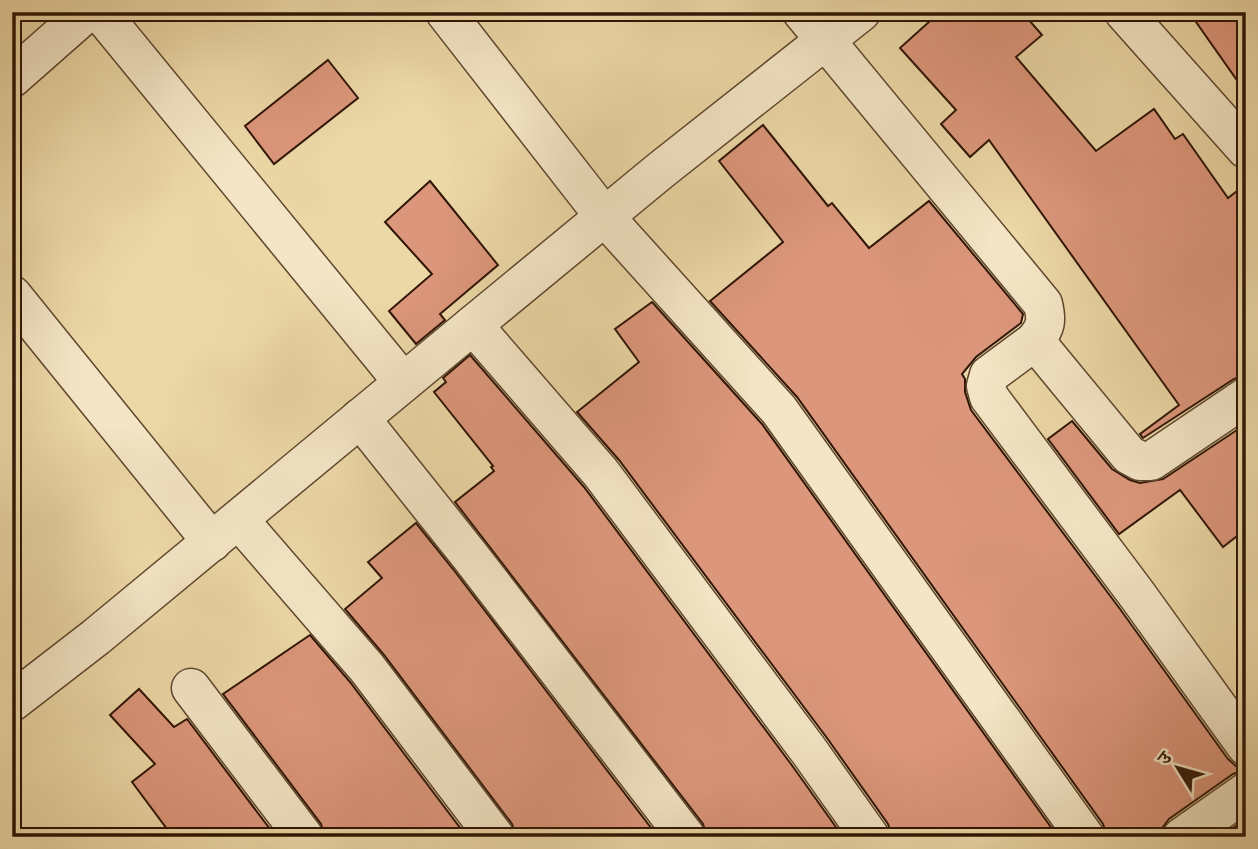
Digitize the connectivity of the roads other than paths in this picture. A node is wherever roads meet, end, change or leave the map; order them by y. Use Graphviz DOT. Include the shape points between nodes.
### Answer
graph roads {
  1 [pos="87,12"];
  2 [pos="100,12"];
  3 [pos="445,12"];
  4 [pos="802,12"];
  5 [pos="862,12"];
  6 [pos="1124,12"];
  7 [pos="827,41"];
  8 [pos="12,78"];
  9 [pos="1246,149"];
  10 [pos="604,216"];
  11 [pos="12,295"];
  12 [pos="473,325"];
  13 [pos="1035,341"];
  14 [pos="403,382"];
  15 [pos="1246,397"];
  16 [pos="360,418"];
  17 [pos="225,531"];
  18 [pos="191,688"];
  19 [pos="12,702"];
  20 [pos="1246,746"];
  21 [pos="1246,792"];
  22 [pos="304,837"];
  23 [pos="495,837"];
  24 [pos="685,837"];
  25 [pos="870,837"];
  26 [pos="1085,837"];
  27 [pos="1182,837"];
  1 -- 8 [label="street"];
  2 -- 14 [label="street"];
  3 -- 10 [label="street"];
  4 -- 7 [label="street"];
  5 -- 7 [label="street"];
  6 -- 9 [label="street"];
  7 -- 10 [label="street"];
  7 -- 13 [label="street" via="1043,304 1045,329"];
  10 -- 12 [label="street"];
  10 -- 26 [label="street" via="779,410"];
  11 -- 17 [label="street"];
  12 -- 14 [label="street"];
  12 -- 25 [label="street" via="601,473"];
  13 -- 15 [label="street" via="1129,455 1140,461 1151,461"];
  13 -- 20 [label="street" via="989,375 989,397"];
  14 -- 16 [label="street"];
  16 -- 17 [label="street"];
  16 -- 24 [label="street"];
  17 -- 19 [label="street"];
  17 -- 23 [label="street" via="367,668"];
  18 -- 22 [label="street"];
  21 -- 27 [label="street"];
}
